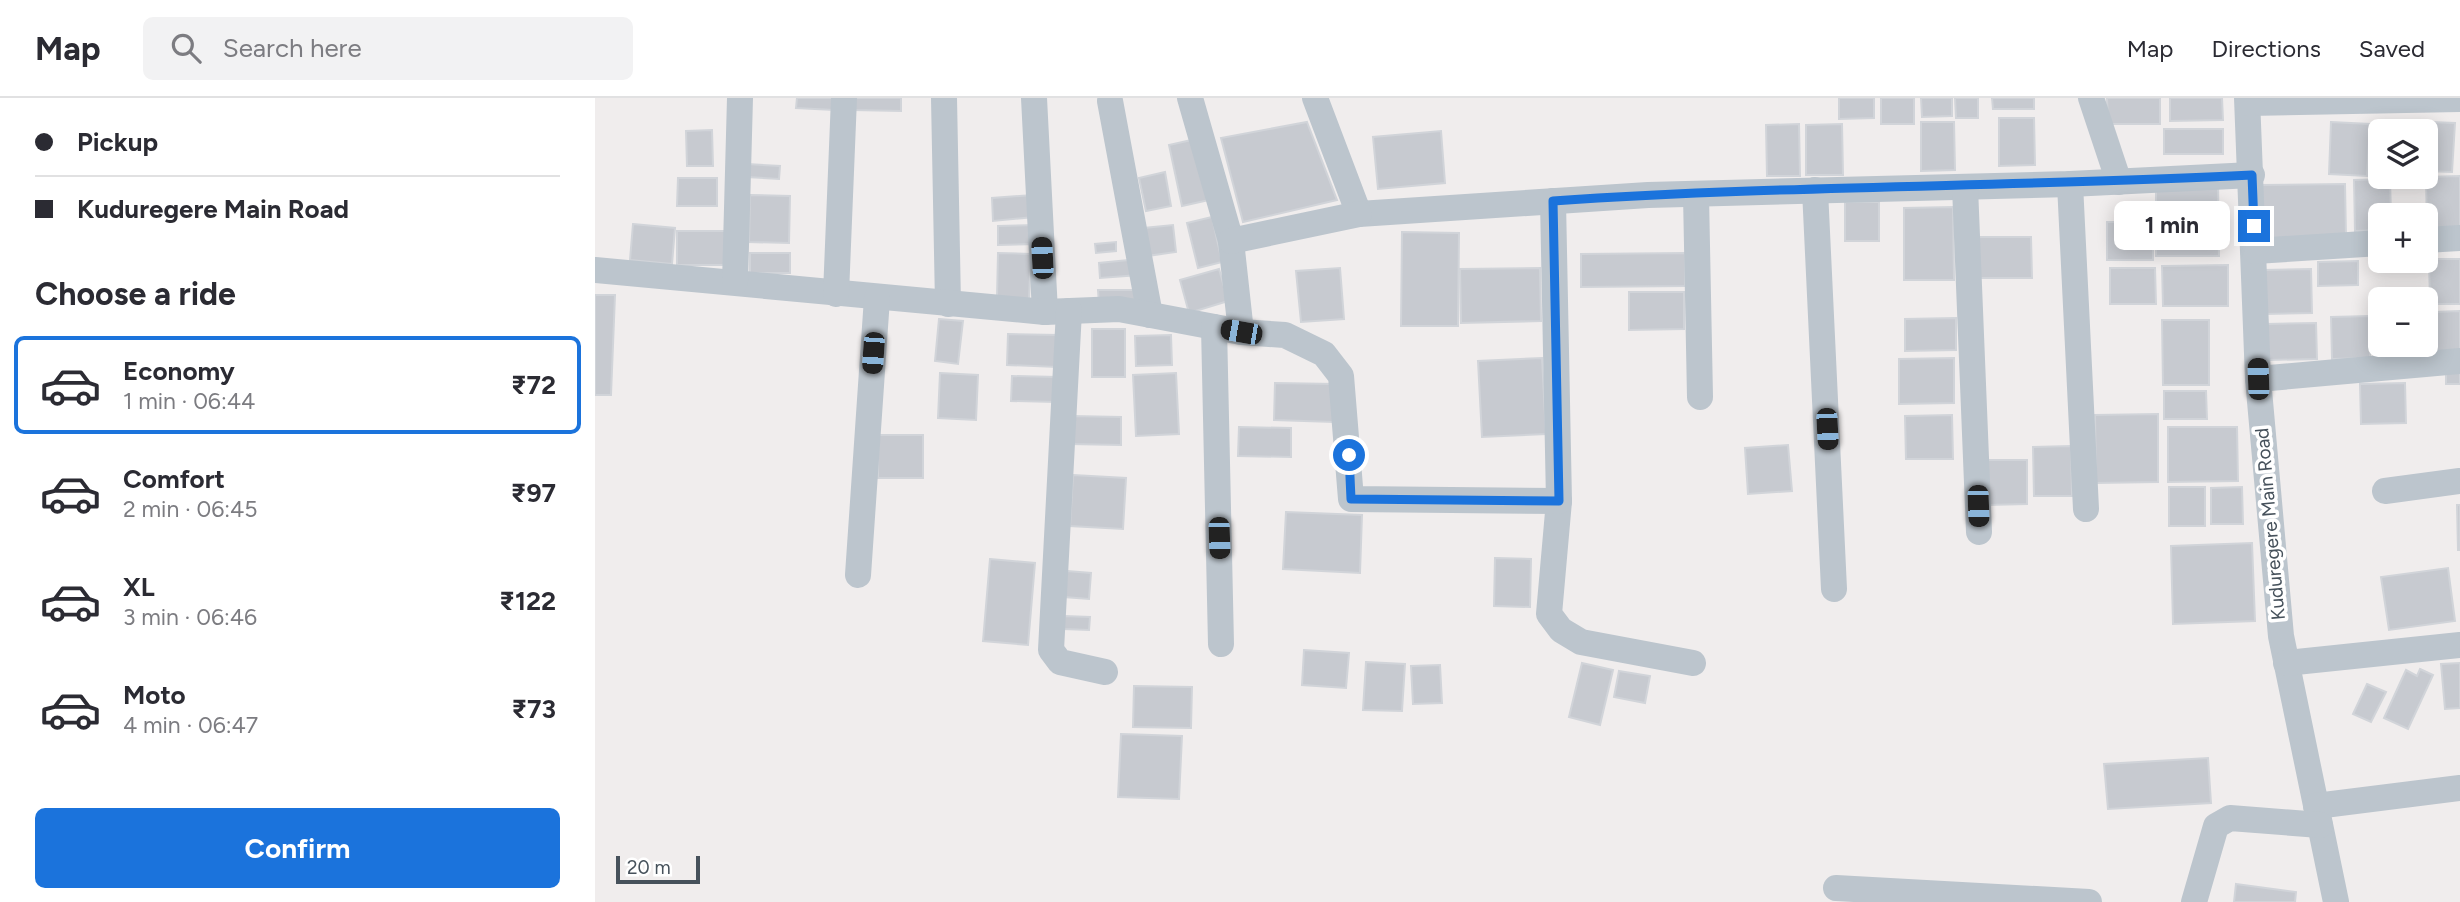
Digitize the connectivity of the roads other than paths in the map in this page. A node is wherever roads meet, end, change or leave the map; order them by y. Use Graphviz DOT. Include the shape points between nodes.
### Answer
graph roads {
  1 [pos="740,98"];
  2 [pos="844,98"];
  3 [pos="944,98"];
  4 [pos="1034,98"];
  5 [pos="1190,98"];
  6 [pos="1315,98"];
  7 [pos="2091,98"];
  8 [pos="2460,99"];
  9 [pos="2248,100"];
  10 [pos="1110,101"];
  11 [pos="2252,175"];
  12 [pos="2119,182"];
  13 [pos="2070,184"];
  14 [pos="1965,187"];
  15 [pos="1815,190"];
  16 [pos="1696,195"];
  17 [pos="1553,201"];
  18 [pos="1359,214"];
  19 [pos="2460,238"];
  20 [pos="2438,239"];
  21 [pos="1231,241"];
  22 [pos="2368,244"];
  23 [pos="2255,251"];
  24 [pos="595,270"];
  25 [pos="734,282"];
  26 [pos="836,294"];
  27 [pos="877,298"];
  28 [pos="948,304"];
  29 [pos="1057,311"];
  30 [pos="1150,315"];
  31 [pos="1214,327"];
  32 [pos="1241,332"];
  33 [pos="2460,361"];
  34 [pos="2258,379"];
  35 [pos="1700,397"];
  36 [pos="2460,481"];
  37 [pos="2385,491"];
  38 [pos="1559,501"];
  39 [pos="2086,509"];
  40 [pos="1979,532"];
  41 [pos="858,575"];
  42 [pos="1834,589"];
  43 [pos="1221,644"];
  44 [pos="2460,645"];
  45 [pos="1693,663"];
  46 [pos="2286,663"];
  47 [pos="1105,672"];
  48 [pos="2460,788"];
  49 [pos="2318,816"];
  50 [pos="1836,888"];
  51 [pos="2089,902"];
  52 [pos="2194,902"];
  53 [pos="2336,902"];
  1 -- 25 [label="street"];
  2 -- 26 [label="street"];
  3 -- 28 [label="street"];
  4 -- 29 [label="street"];
  5 -- 21 [label="street"];
  6 -- 18 [label="street"];
  7 -- 12 [label="street"];
  8 -- 9 [label="street"];
  9 -- 11 [label="street, Kuduregere Main Road"];
  10 -- 30 [label="street"];
  11 -- 12 [label="street"];
  11 -- 23 [label="street, Kuduregere Main Road"];
  12 -- 13 [label="street"];
  13 -- 14 [label="street"];
  13 -- 39 [label="street"];
  14 -- 15 [label="street"];
  14 -- 40 [label="street"];
  15 -- 16 [label="street"];
  15 -- 42 [label="street"];
  16 -- 17 [label="street"];
  16 -- 35 [label="street"];
  17 -- 18 [label="street"];
  17 -- 38 [label="street"];
  18 -- 21 [label="street"];
  19 -- 20 [label="street"];
  21 -- 32 [label="street"];
  22 -- 23 [label="street"];
  23 -- 34 [label="street, Kuduregere Main Road"];
  24 -- 25 [label="street"];
  25 -- 26 [label="street"];
  26 -- 27 [label="street"];
  27 -- 28 [label="street"];
  27 -- 41 [label="street"];
  28 -- 29 [label="street"];
  29 -- 30 [label="street" via="1119,309"];
  29 -- 47 [label="street" via="1051,650 1060,662"];
  30 -- 31 [label="street"];
  31 -- 32 [label="street"];
  31 -- 43 [label="street"];
  32 -- 38 [label="street" via="1286,335 1324,354 1341,376 1351,499"];
  33 -- 34 [label="street"];
  34 -- 46 [label="street, Kuduregere Main Road"];
  36 -- 37 [label="street"];
  38 -- 45 [label="street" via="1549,614 1561,630 1581,642"];
  44 -- 46 [label="street"];
  46 -- 49 [label="street, Kuduregere Main Road"];
  48 -- 49 [label="street"];
  49 -- 52 [label="street" via="2230,818 2216,826"];
  49 -- 53 [label="street, Kuduregere Main Road"];
  50 -- 51 [label="street"];
}
